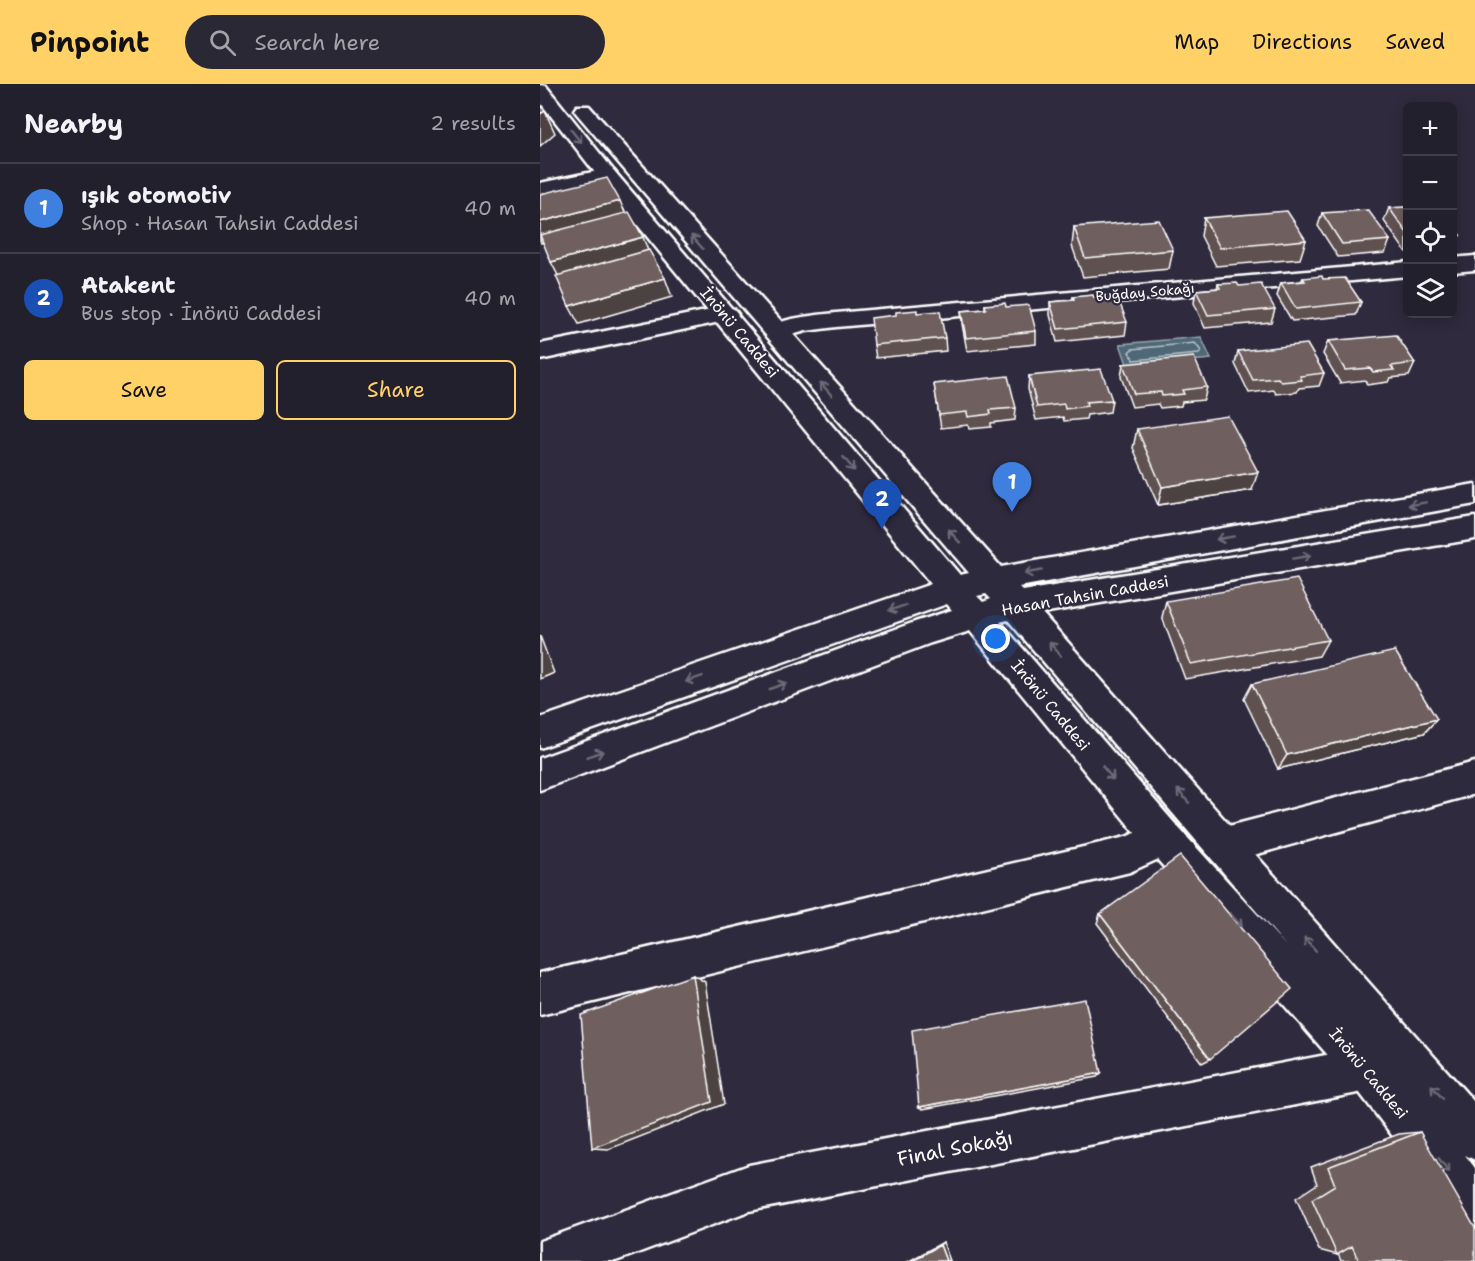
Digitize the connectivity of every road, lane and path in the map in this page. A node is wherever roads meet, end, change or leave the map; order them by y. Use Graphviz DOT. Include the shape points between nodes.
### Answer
graph roads {
  1 [pos="555,84"];
  2 [pos="560,84"];
  3 [pos="540,89"];
  4 [pos="633,168"];
  5 [pos="607,175"];
  6 [pos="540,189"];
  7 [pos="1475,262"];
  8 [pos="1457,264"];
  9 [pos="1403,269"];
  10 [pos="726,314"];
  11 [pos="777,332"];
  12 [pos="540,352"];
  13 [pos="1475,494"];
  14 [pos="1475,528"];
  15 [pos="1004,593"];
  16 [pos="964,602"];
  17 [pos="540,734"];
  18 [pos="540,774"];
  19 [pos="1475,778"];
  20 [pos="1163,838"];
  21 [pos="1225,845"];
  22 [pos="540,994"];
  23 [pos="1368,1069"];
  24 [pos="1475,1137"];
  25 [pos="1475,1205"];
  26 [pos="551,1261"];
  1 -- 3 [label="main road"];
  2 -- 4 [label="main road"];
  3 -- 5 [label="main road, İnönü Caddesi, one-way"];
  4 -- 5 [label="main road"];
  11 -- 4 [label="main road, one-way"];
  5 -- 6 [label="main road"];
  5 -- 10 [label="main road, İnönü Caddesi"];
  7 -- 8 [label="main road"];
  9 -- 11 [label="main road, Buğday Sokağı" via="836,320"];
  10 -- 12 [label="main road"];
  10 -- 16 [label="main road, İnönü Caddesi, one-way"];
  15 -- 11 [label="main road, one-way"];
  13 -- 15 [label="main road, Hasan Tahsin Caddesi, one-way"];
  15 -- 14 [label="main road, Hasan Tahsin Caddesi, one-way"];
  15 -- 16 [label="main road, Hasan Tahsin Caddesi"];
  21 -- 15 [label="main road, one-way"];
  16 -- 17 [label="main road, Hasan Tahsin Caddesi, one-way"];
  18 -- 16 [label="main road, Hasan Tahsin Caddesi, one-way" via="926,631"];
  16 -- 20 [label="main road, İnönü Caddesi, one-way"];
  19 -- 21 [label="main road"];
  20 -- 22 [label="main road" via="1130,854"];
  20 -- 23 [label="main road, İnönü Caddesi, one-way"];
  24 -- 21 [label="main road, one-way"];
  23 -- 25 [label="main road, İnönü Caddesi, one-way"];
  23 -- 26 [label="main road, Final Sokağı" via="749,1188"];
}
